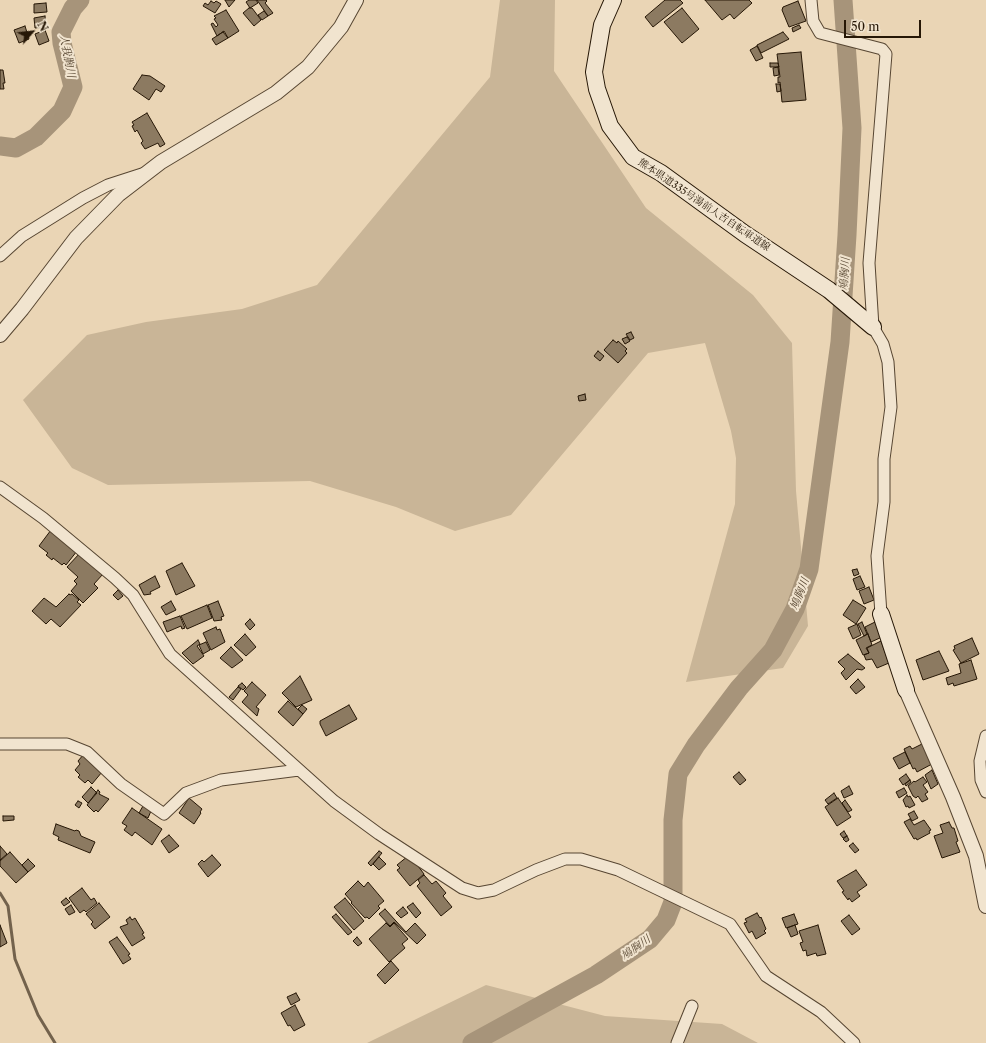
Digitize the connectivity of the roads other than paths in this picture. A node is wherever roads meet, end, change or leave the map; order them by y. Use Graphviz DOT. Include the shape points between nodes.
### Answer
graph roads {
  1 [pos="356,0"];
  2 [pos="613,0"];
  3 [pos="811,0"];
  4 [pos="148,172"];
  5 [pos="0,256"];
  6 [pos="873,327"];
  7 [pos="0,335"];
  8 [pos="0,487"];
  9 [pos="881,614"];
  10 [pos="906,690"];
  11 [pos="986,736"];
  12 [pos="0,744"];
  13 [pos="299,770"];
  14 [pos="986,792"];
  15 [pos="986,906"];
  16 [pos="692,1006"];
  17 [pos="677,1043"];
  18 [pos="854,1043"];
  1 -- 4 [label="street" via="341,27 308,67 276,93"];
  2 -- 6 [label="main road, 熊本県道335号湯前人吉自転車道線" via="602,25 594,72 610,126 633,157 661,173 744,234 829,290"];
  3 -- 6 [label="street" via="813,21 820,33 882,49 886,54 869,263"];
  4 -- 5 [label="street" via="83,198 22,236"];
  4 -- 7 [label="street" via="118,195 76,238"];
  6 -- 9 [label="street" via="883,344 888,362 890,407 884,459 884,502 877,556"];
  8 -- 13 [label="street" via="43,518 133,595 170,654"];
  9 -- 10 [label="main road"];
  10 -- 15 [label="street" via="976,856"];
  11 -- 14 [label="street" via="980,761 981,780"];
  12 -- 13 [label="street" via="67,744 87,752 121,784 164,814 186,794 221,780"];
  13 -- 18 [label="street" via="334,801 379,834 462,888 478,893 494,890 565,859 581,859 610,868 708,913 730,924 766,976 821,1012"];
  16 -- 17 [label="street"];
}
